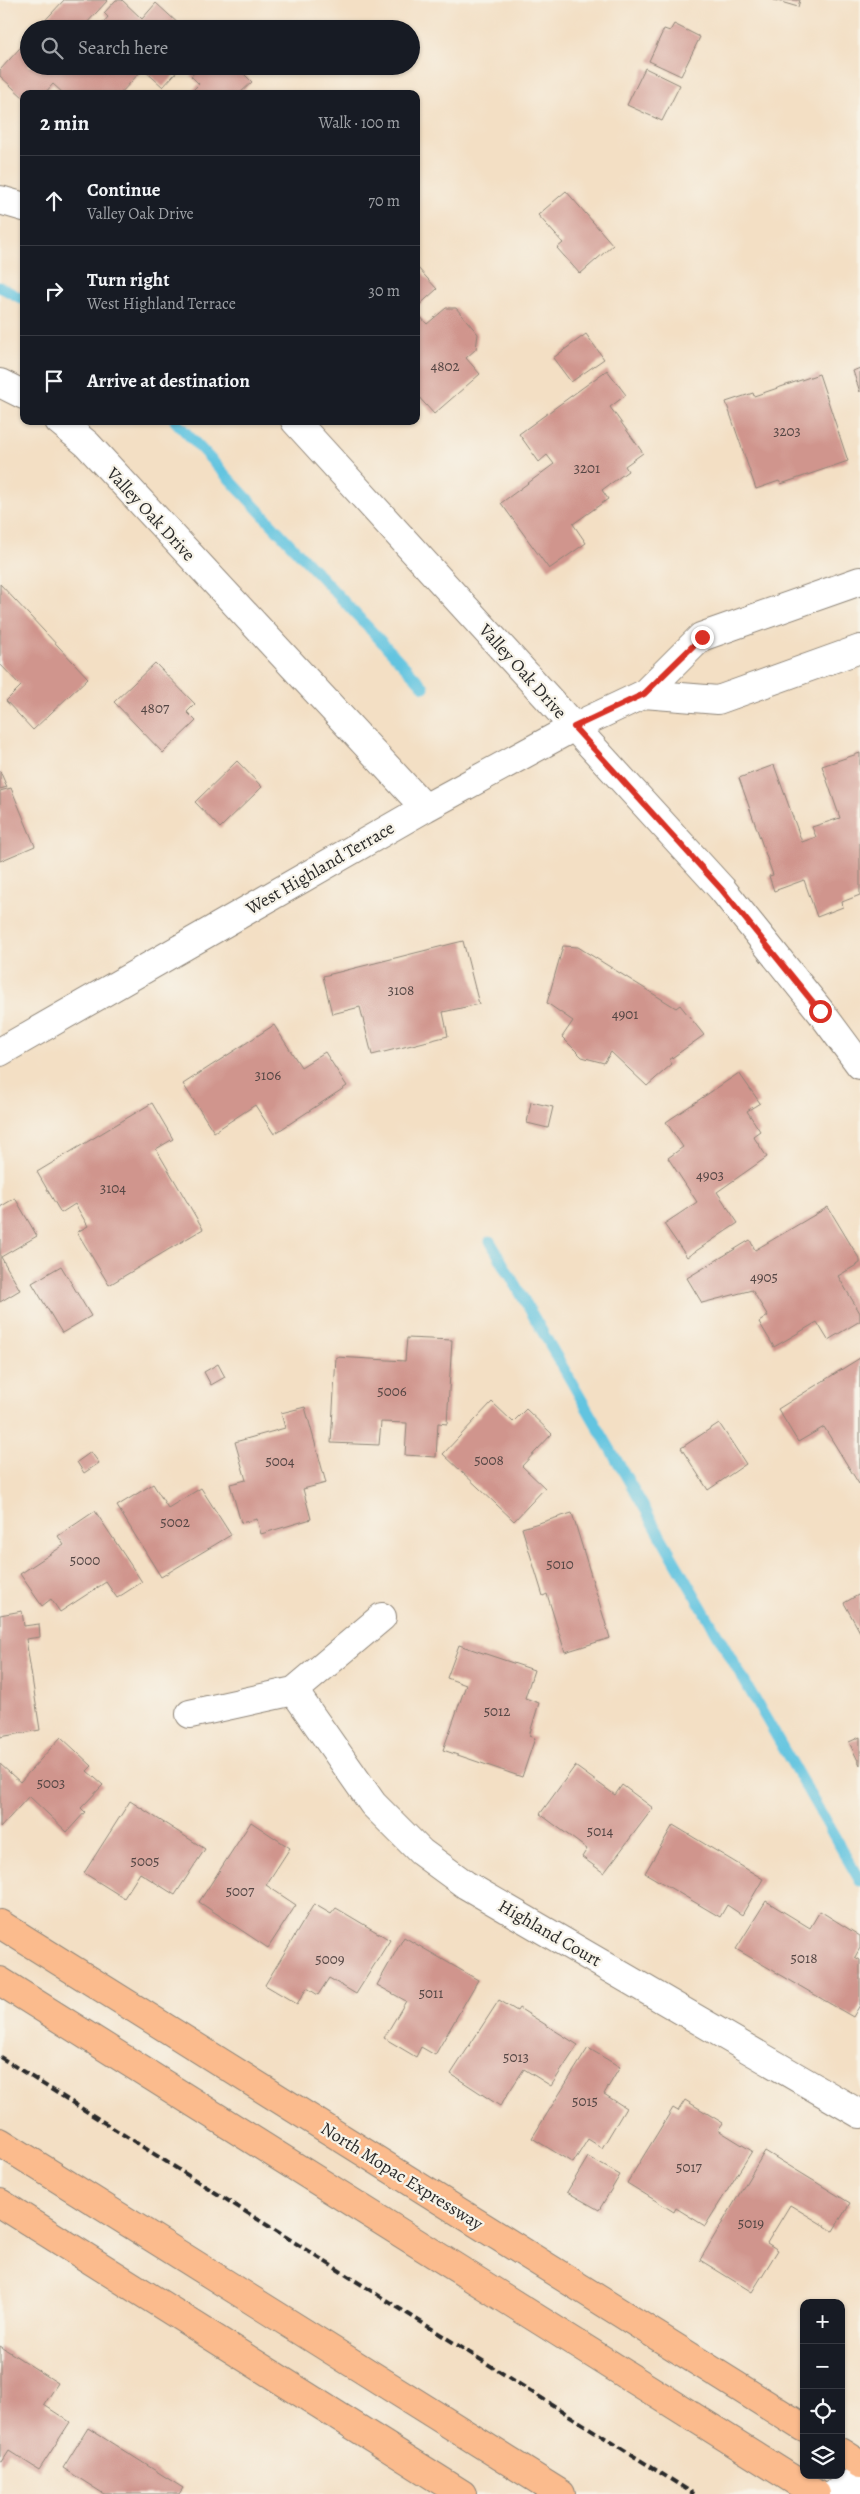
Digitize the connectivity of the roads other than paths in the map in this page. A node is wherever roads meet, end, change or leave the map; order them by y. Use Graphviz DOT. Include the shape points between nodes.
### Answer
graph roads {
  1 [pos="0,200"];
  2 [pos="20,206"];
  3 [pos="0,383"];
  4 [pos="20,393"];
  5 [pos="64,425"];
  6 [pos="299,425"];
  7 [pos="860,581"];
  8 [pos="860,649"];
  9 [pos="644,694"];
  10 [pos="574,727"];
  11 [pos="425,808"];
  12 [pos="0,1052"];
  13 [pos="860,1065"];
  14 [pos="382,1617"];
  15 [pos="294,1690"];
  16 [pos="190,1714"];
  17 [pos="0,1924"];
  18 [pos="0,1981"];
  19 [pos="860,2114"];
  20 [pos="0,2142"];
  21 [pos="0,2203"];
  22 [pos="800,2425"];
  23 [pos="845,2455"];
  24 [pos="860,2464"];
  25 [pos="860,2479"];
  26 [pos="462,2494"];
  27 [pos="560,2494"];
  28 [pos="816,2494"];
  29 [pos="834,2494"];
  1 -- 2 [label="street"];
  3 -- 4 [label="street"];
  5 -- 11 [label="street, Valley Oak Drive" via="87,444"];
  6 -- 10 [label="street, Valley Oak Drive"];
  7 -- 9 [label="street, West Highland Terrace" via="702,637"];
  8 -- 9 [label="street, West Highland Terrace" via="718,700"];
  9 -- 10 [label="street, West Highland Terrace"];
  10 -- 11 [label="street, West Highland Terrace"];
  10 -- 13 [label="street, Valley Oak Drive" via="722,890"];
  11 -- 12 [label="street, West Highland Terrace"];
  14 -- 15 [label="street"];
  15 -- 16 [label="street"];
  15 -- 19 [label="street, Highland Court" via="373,1804 421,1852 466,1885"];
  17 -- 22 [label="highway, North Mopac Expressway"];
  18 -- 28 [label="highway"];
  20 -- 27 [label="highway"];
  21 -- 26 [label="highway"];
  23 -- 24 [label="highway"];
  25 -- 29 [label="street"];
}
